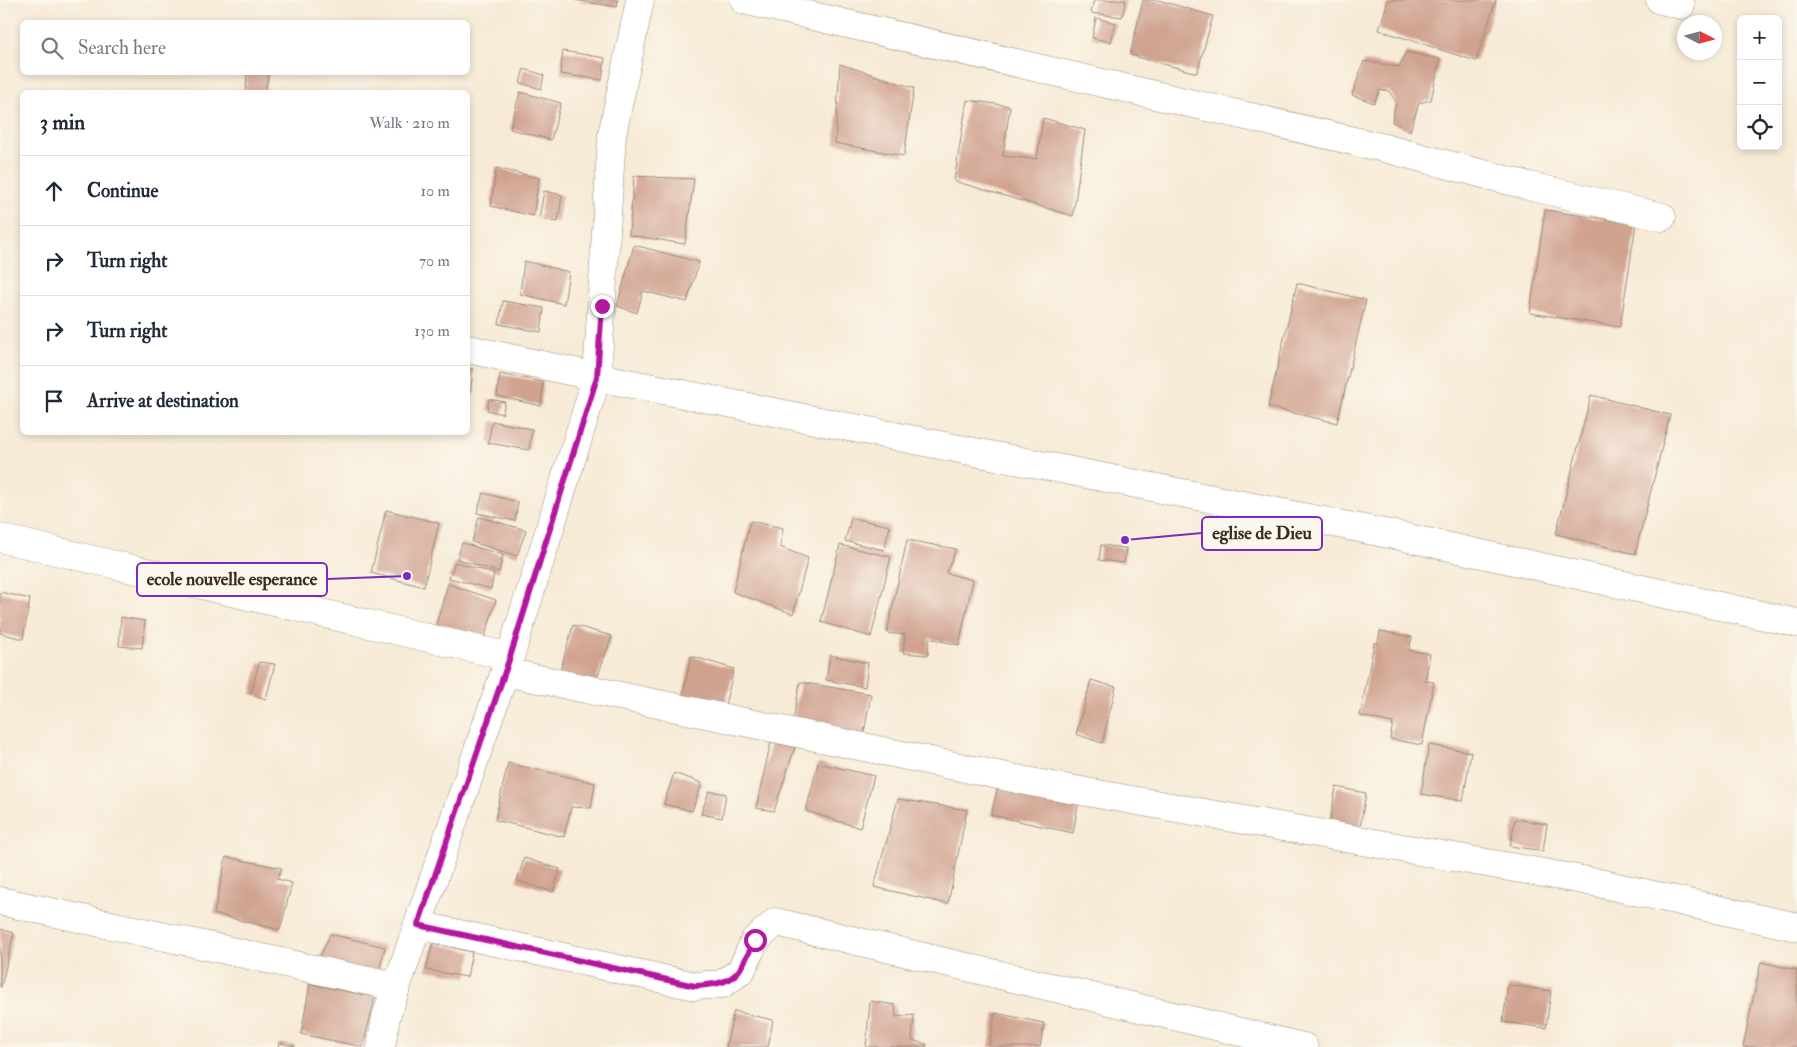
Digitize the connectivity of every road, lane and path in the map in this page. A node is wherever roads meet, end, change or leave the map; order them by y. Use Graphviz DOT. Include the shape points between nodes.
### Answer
graph roads {
  1 [pos="640,0"];
  2 [pos="744,0"];
  3 [pos="1662,217"];
  4 [pos="470,349"];
  5 [pos="597,377"];
  6 [pos="0,538"];
  7 [pos="1797,623"];
  8 [pos="507,665"];
  9 [pos="0,901"];
  10 [pos="418,925"];
  11 [pos="1797,927"];
  12 [pos="396,987"];
  13 [pos="382,1047"];
  14 [pos="1304,1047"];
  1 -- 5 [label="street" via="612,135"];
  2 -- 3 [label="street" via="1384,148"];
  4 -- 5 [label="street"];
  5 -- 7 [label="street" via="1404,536"];
  5 -- 8 [label="street"];
  6 -- 8 [label="street"];
  8 -- 10 [label="street"];
  8 -- 11 [label="street" via="1036,783 1594,882"];
  9 -- 12 [label="street"];
  10 -- 12 [label="street"];
  10 -- 14 [label="street" via="695,986 722,984 740,971 755,940 776,922"];
  12 -- 13 [label="street" via="386,1018"];
}
